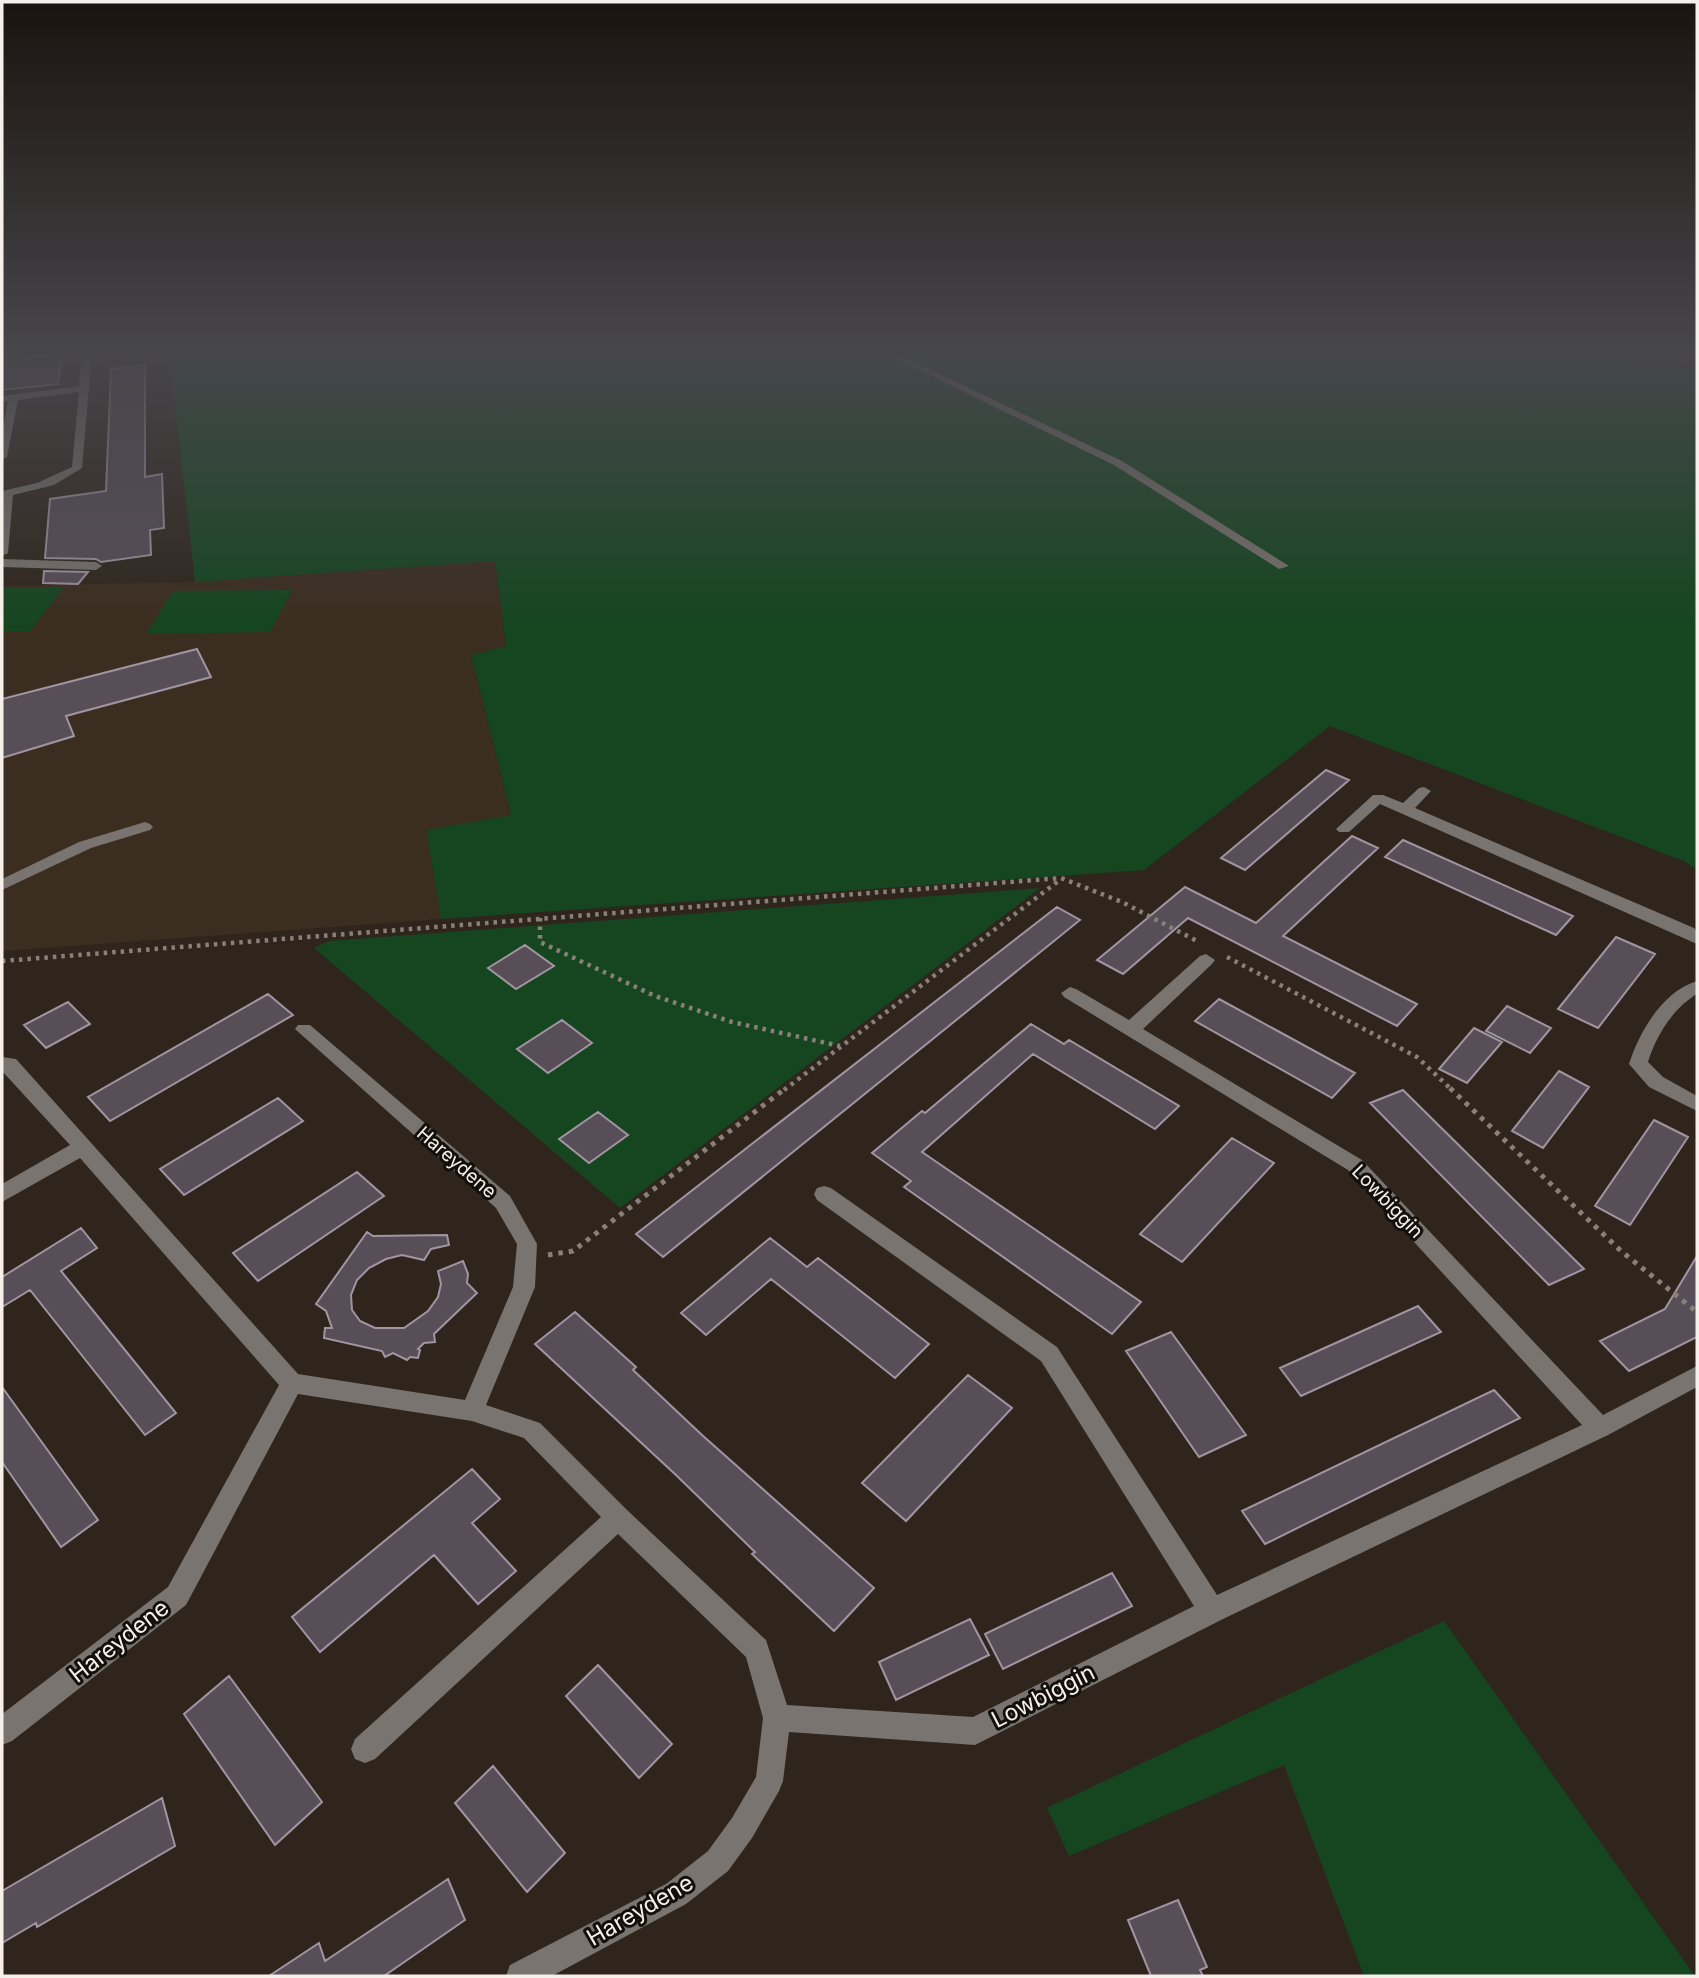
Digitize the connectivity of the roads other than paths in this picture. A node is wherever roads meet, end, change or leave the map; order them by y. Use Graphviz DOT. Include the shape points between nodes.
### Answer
graph roads {
  1 [pos="79,444"];
  2 [pos="1079,444"];
  3 [pos="5,493"];
  4 [pos="2,553"];
  5 [pos="2,563"];
  6 [pos="96,566"];
  7 [pos="1283,566"];
  8 [pos="1424,791"];
  9 [pos="1405,810"];
  10 [pos="145,827"];
  11 [pos="1344,830"];
  12 [pos="2,885"];
  13 [pos="1697,939"];
  14 [pos="1208,952"];
  15 [pos="1697,987"];
  16 [pos="1070,993"];
  17 [pos="304,1029"];
  18 [pos="1131,1029"];
  19 [pos="2,1064"];
  20 [pos="1697,1104"];
  21 [pos="81,1148"];
  22 [pos="2,1194"];
  23 [pos="824,1194"];
  24 [pos="1697,1376"];
  25 [pos="292,1383"];
  26 [pos="472,1411"];
  27 [pos="1600,1428"];
  28 [pos="618,1518"];
  29 [pos="1212,1611"];
  30 [pos="777,1718"];
  31 [pos="2,1731"];
  32 [pos="365,1749"];
  33 [pos="522,1976"];
  1 -- 3 [label="street" via="77,468 58,481"];
  2 -- 7 [label="street" via="1118,463"];
  3 -- 4 [label="street"];
  5 -- 6 [label="street"];
  8 -- 9 [label="street"];
  9 -- 11 [label="street" via="1378,798"];
  9 -- 13 [label="street"];
  10 -- 12 [label="street" via="86,845"];
  14 -- 18 [label="street"];
  15 -- 20 [label="street" via="1671,1008 1641,1050 1638,1064 1657,1082"];
  16 -- 18 [label="street, Lowbiggin"];
  17 -- 26 [label="street, Hareydene" via="503,1202 527,1244 524,1287"];
  18 -- 27 [label="street, Lowbiggin" via="1355,1165"];
  19 -- 21 [label="street" via="9,1064"];
  21 -- 22 [label="street"];
  21 -- 25 [label="street"];
  23 -- 29 [label="street" via="1049,1354"];
  24 -- 27 [label="street, Lowbiggin"];
  25 -- 26 [label="street, Hareydene"];
  25 -- 31 [label="street, Hareydene" via="177,1596"];
  26 -- 28 [label="street, Hareydene" via="532,1430"];
  27 -- 29 [label="street, Lowbiggin"];
  28 -- 30 [label="street, Hareydene" via="757,1649"];
  28 -- 32 [label="street"];
  29 -- 30 [label="street, Lowbiggin" via="975,1731"];
  30 -- 33 [label="street, Hareydene" via="769,1781 718,1861 677,1894"];
}
